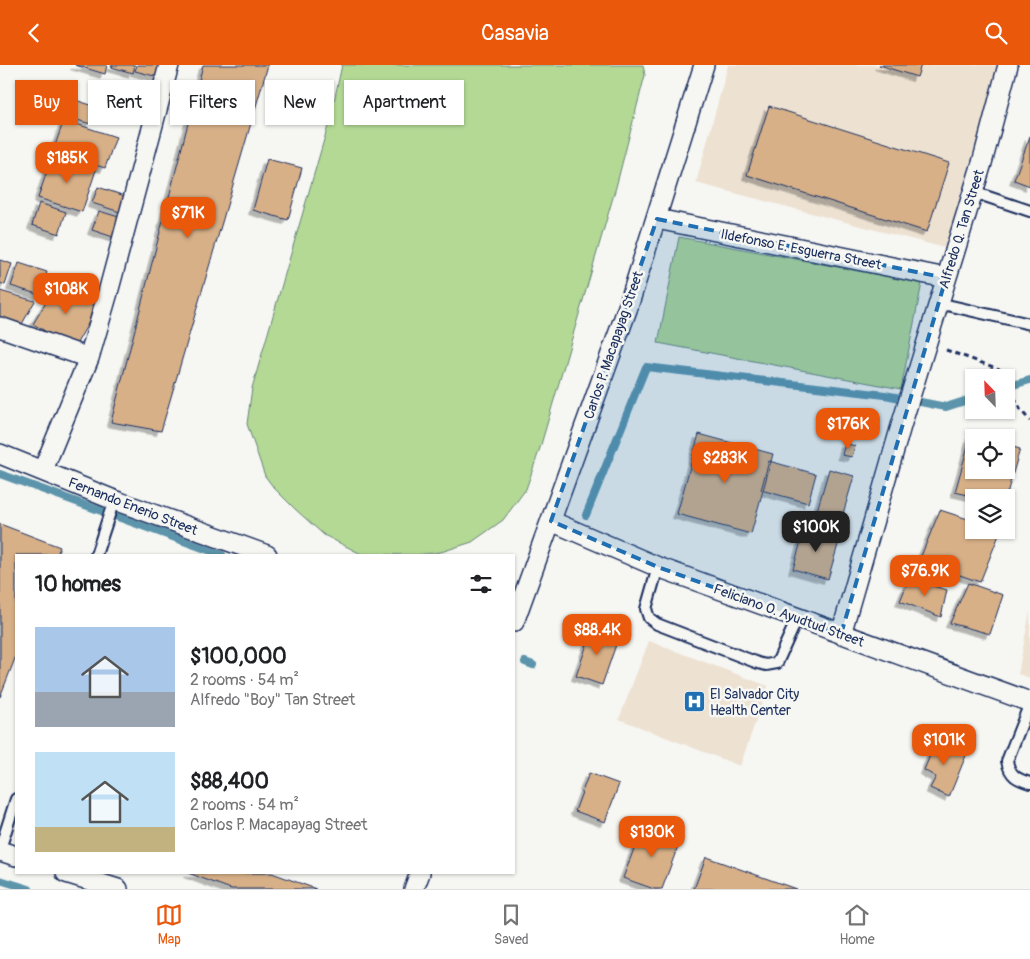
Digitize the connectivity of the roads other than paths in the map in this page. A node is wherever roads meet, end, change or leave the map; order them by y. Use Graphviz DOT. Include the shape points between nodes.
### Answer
graph roads {
  1 [pos="169,65"];
  2 [pos="704,65"];
  3 [pos="1008,65"];
  4 [pos="973,192"];
  5 [pos="1030,211"];
  6 [pos="657,219"];
  7 [pos="946,278"];
  8 [pos="938,303"];
  9 [pos="1030,324"];
  10 [pos="0,327"];
  11 [pos="89,358"];
  12 [pos="0,454"];
  13 [pos="43,471"];
  14 [pos="113,504"];
  15 [pos="550,521"];
  16 [pos="96,554"];
  17 [pos="264,554"];
  18 [pos="658,567"];
  19 [pos="515,619"];
  20 [pos="797,619"];
  21 [pos="841,634"];
  22 [pos="1030,703"];
  23 [pos="1030,783"];
  24 [pos="15,802"];
  25 [pos="0,850"];
  26 [pos="15,856"];
  27 [pos="69,874"];
  28 [pos="420,874"];
  29 [pos="118,889"];
  30 [pos="414,889"];
  1 -- 11 [label="street"];
  2 -- 6 [label="street, Carlos P. Macapayag Street"];
  3 -- 4 [label="street, Alfredo Q. Tan Street"];
  4 -- 5 [label="lane"];
  4 -- 7 [label="street, Alfredo Q. Tan Street"];
  6 -- 7 [label="street, Ildefonso E. Esguerra Street"];
  6 -- 15 [label="street, Carlos P. Macapayag Street"];
  7 -- 8 [label="street, Alfredo Q. Tan Street"];
  8 -- 9 [label="lane"];
  8 -- 21 [label="street, Alfredo Q. Tan Street"];
  10 -- 11 [label="street"];
  11 -- 13 [label="street"];
  12 -- 13 [label="street, Fernando Enerio Street"];
  13 -- 14 [label="street, Fernando Enerio Street"];
  14 -- 16 [label="lane"];
  14 -- 17 [label="street, Fernando Enerio Street"];
  15 -- 18 [label="street, Feliciano O. Ayudtud Street"];
  15 -- 19 [label="street, Carlos P. Macapayag Street"];
  18 -- 20 [label="street, Feliciano O. Ayudtud Street"];
  18 -- 20 [label="lane" via="646,609 649,618 758,663 776,663"];
  20 -- 21 [label="street, Feliciano O. Ayudtud Street"];
  21 -- 22 [label="street, Feliciano O. Ayudtud Street"];
  22 -- 23 [label="lane" via="1007,761 1016,779"];
  24 -- 25 [label="lane"];
  25 -- 26 [label="street"];
  27 -- 29 [label="street"];
  28 -- 30 [label="street"];
}
